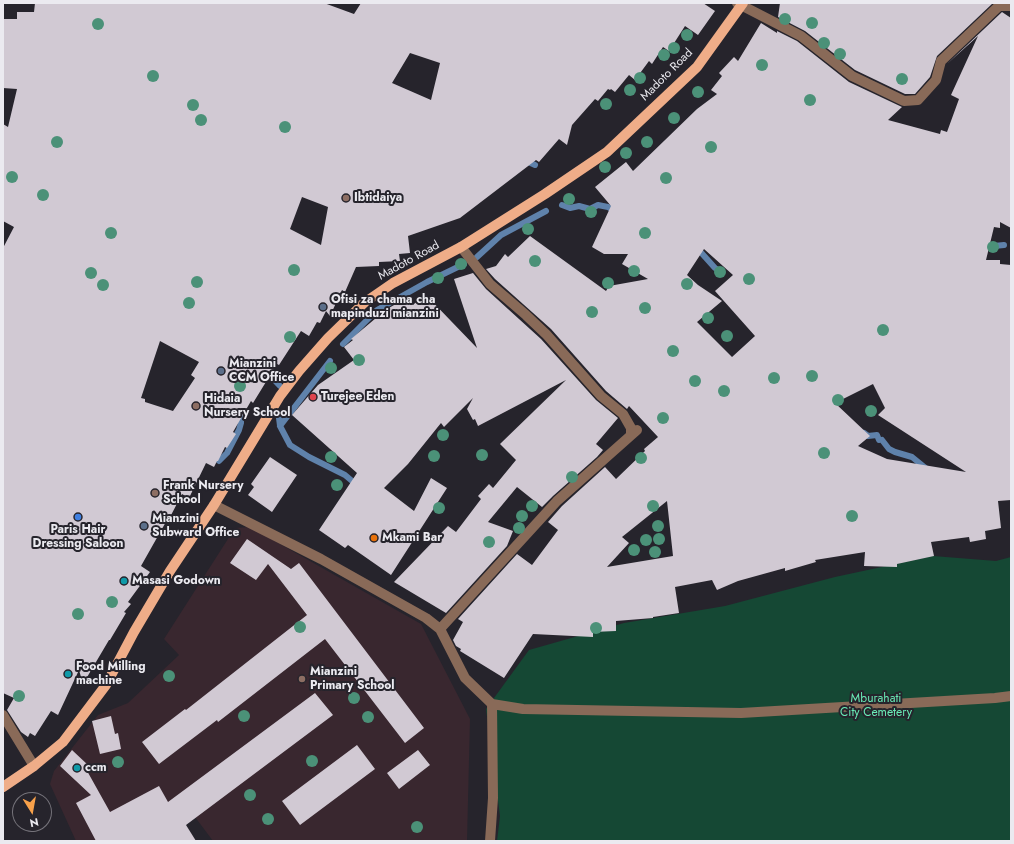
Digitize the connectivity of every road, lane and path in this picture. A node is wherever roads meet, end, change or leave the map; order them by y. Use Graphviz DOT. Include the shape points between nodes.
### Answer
graph roads {
  1 [pos="741,4"];
  2 [pos="1011,6"];
  3 [pos="461,247"];
  4 [pos="214,505"];
  5 [pos="440,629"];
  6 [pos="1011,696"];
  7 [pos="492,704"];
  8 [pos="3,715"];
  9 [pos="34,766"];
  10 [pos="3,787"];
  11 [pos="490,841"];
  1 -- 2 [label="street" via="801,36 852,76 904,101 918,100 936,80 941,62 999,6"];
  1 -- 3 [label="main road, Madoto Road" via="697,67 607,152"];
  3 -- 4 [label="main road, Madoto Road" via="393,283 364,303 328,338 280,396"];
  3 -- 5 [label="street" via="490,284 546,334 601,396 623,414 631,433 637,430 557,501"];
  4 -- 5 [label="street" via="321,559 426,618"];
  4 -- 9 [label="main road, Madoto Road" via="170,571 106,685 63,742"];
  5 -- 7 [label="street" via="465,678"];
  6 -- 7 [label="street" via="741,713 523,709"];
  7 -- 11 [label="street" via="493,798"];
  8 -- 9 [label="street"];
  9 -- 10 [label="main road, Madoto Road"];
}
